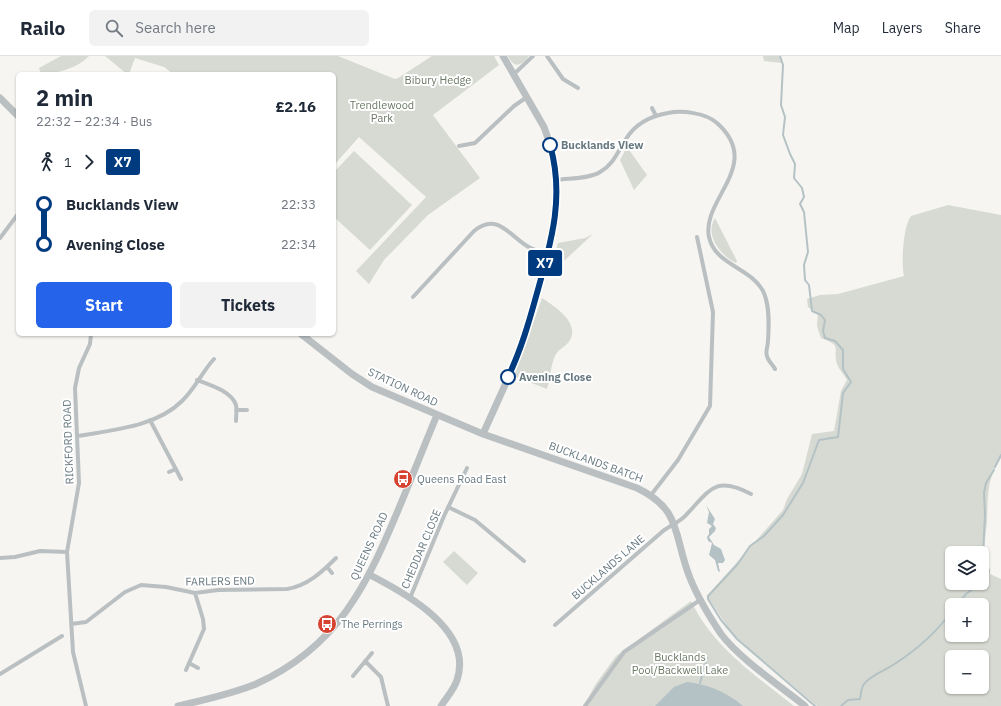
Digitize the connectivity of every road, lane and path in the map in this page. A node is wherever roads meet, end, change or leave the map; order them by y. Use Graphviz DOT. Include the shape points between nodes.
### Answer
graph roads {
  1 [pos="503,56"];
  2 [pos="533,56"];
  3 [pos="547,56"];
  4 [pos="514,74"];
  5 [pos="578,88"];
  6 [pos="527,97"];
  7 [pos="0,98"];
  8 [pos="652,108"];
  9 [pos="16,114"];
  10 [pos="656,116"];
  11 [pos="459,146"];
  12 [pos="556,180"];
  13 [pos="16,217"];
  14 [pos="697,237"];
  15 [pos="0,238"];
  16 [pos="548,254"];
  17 [pos="413,297"];
  18 [pos="92,336"];
  19 [pos="303,336"];
  20 [pos="214,360"];
  21 [pos="775,369"];
  22 [pos="197,380"];
  23 [pos="236,410"];
  24 [pos="247,410"];
  25 [pos="437,415"];
  26 [pos="150,420"];
  27 [pos="236,421"];
  28 [pos="483,434"];
  29 [pos="78,436"];
  30 [pos="467,468"];
  31 [pos="176,469"];
  32 [pos="169,472"];
  33 [pos="463,476"];
  34 [pos="181,479"];
  35 [pos="470,480"];
  36 [pos="651,494"];
  37 [pos="751,494"];
  38 [pos="448,507"];
  39 [pos="674,525"];
  40 [pos="67,552"];
  41 [pos="517,556"];
  42 [pos="0,558"];
  43 [pos="336,558"];
  44 [pos="513,561"];
  45 [pos="524,561"];
  46 [pos="327,567"];
  47 [pos="332,573"];
  48 [pos="370,575"];
  49 [pos="195,593"];
  50 [pos="410,598"];
  51 [pos="700,600"];
  52 [pos="71,624"];
  53 [pos="555,625"];
  54 [pos="62,636"];
  55 [pos="372,653"];
  56 [pos="365,662"];
  57 [pos="190,663"];
  58 [pos="198,668"];
  59 [pos="186,670"];
  60 [pos="0,674"];
  61 [pos="353,676"];
  62 [pos="86,706"];
  63 [pos="178,706"];
  64 [pos="388,706"];
  65 [pos="441,706"];
  66 [pos="585,706"];
  67 [pos="804,706"];
  1 -- 4 [label="street"];
  2 -- 4 [label="street"];
  3 -- 5 [label="street" via="563,79"];
  4 -- 6 [label="street"];
  6 -- 11 [label="street" via="511,108 476,142"];
  6 -- 12 [label="street" via="549,140"];
  7 -- 9 [label="street"];
  8 -- 10 [label="street"];
  10 -- 12 [label="street" via="633,130 614,160 602,171 594,175"];
  10 -- 21 [label="street" via="666,113 709,117 730,138 734,153 733,166 710,218 709,235 715,251 753,279 763,291 767,305 766,356"];
  12 -- 16 [label="street" via="555,225"];
  13 -- 15 [label="street"];
  14 -- 36 [label="street" via="712,312 710,406 678,460"];
  16 -- 17 [label="street" via="528,246 500,225 481,226"];
  16 -- 28 [label="street" via="517,358"];
  18 -- 29 [label="street, RICKFORD ROAD" via="75,383"];
  19 -- 25 [label="street, STATION ROAD" via="326,355 372,386"];
  20 -- 22 [label="street"];
  22 -- 23 [label="street" via="228,395"];
  22 -- 26 [label="street" via="178,405"];
  23 -- 24 [label="street"];
  23 -- 27 [label="street"];
  25 -- 28 [label="street, STATION ROAD"];
  25 -- 48 [label="street, QUEENS ROAD"];
  26 -- 29 [label="street" via="120,429"];
  26 -- 31 [label="street"];
  28 -- 36 [label="street, BUCKLANDS BATCH"];
  29 -- 40 [label="street, RICKFORD ROAD" via="79,483"];
  30 -- 33 [label="street, CHEDDAR CLOSE"];
  31 -- 32 [label="street"];
  31 -- 34 [label="street"];
  33 -- 35 [label="street"];
  33 -- 38 [label="street, CHEDDAR CLOSE"];
  36 -- 39 [label="street, BUCKLANDS BATCH" via="665,508"];
  37 -- 39 [label="street, BUCKLANDS LANE" via="731,485 711,489"];
  38 -- 41 [label="street, CHEDDAR CLOSE" via="472,518"];
  38 -- 50 [label="street, CHEDDAR CLOSE"];
  39 -- 51 [label="street, BUCKLANDS BATCH"];
  39 -- 53 [label="street, BUCKLANDS LANE" via="647,545"];
  40 -- 42 [label="street" via="40,551"];
  40 -- 52 [label="street, RICKFORD ROAD"];
  41 -- 44 [label="street"];
  41 -- 45 [label="street, CHEDDAR CLOSE"];
  43 -- 46 [label="street, FARLERS END"];
  46 -- 47 [label="street"];
  46 -- 49 [label="street, FARLERS END" via="309,581 292,588"];
  48 -- 50 [label="street"];
  48 -- 63 [label="street, QUEENS ROAD" via="348,611 306,653 243,689"];
  49 -- 52 [label="street, FARLERS END" via="161,586 136,587 121,594 86,622"];
  49 -- 57 [label="street" via="204,629"];
  50 -- 65 [label="street" via="427,610 442,626 454,642 458,654 457,681"];
  51 -- 66 [label="street" via="624,652"];
  51 -- 67 [label="street, BUCKLANDS BATCH" via="722,635 736,650"];
  52 -- 62 [label="street, RICKFORD ROAD" via="73,652"];
  54 -- 60 [label="street"];
  55 -- 56 [label="street"];
  56 -- 61 [label="street"];
  56 -- 64 [label="street" via="381,677"];
  57 -- 58 [label="street"];
  57 -- 59 [label="street"];
}
